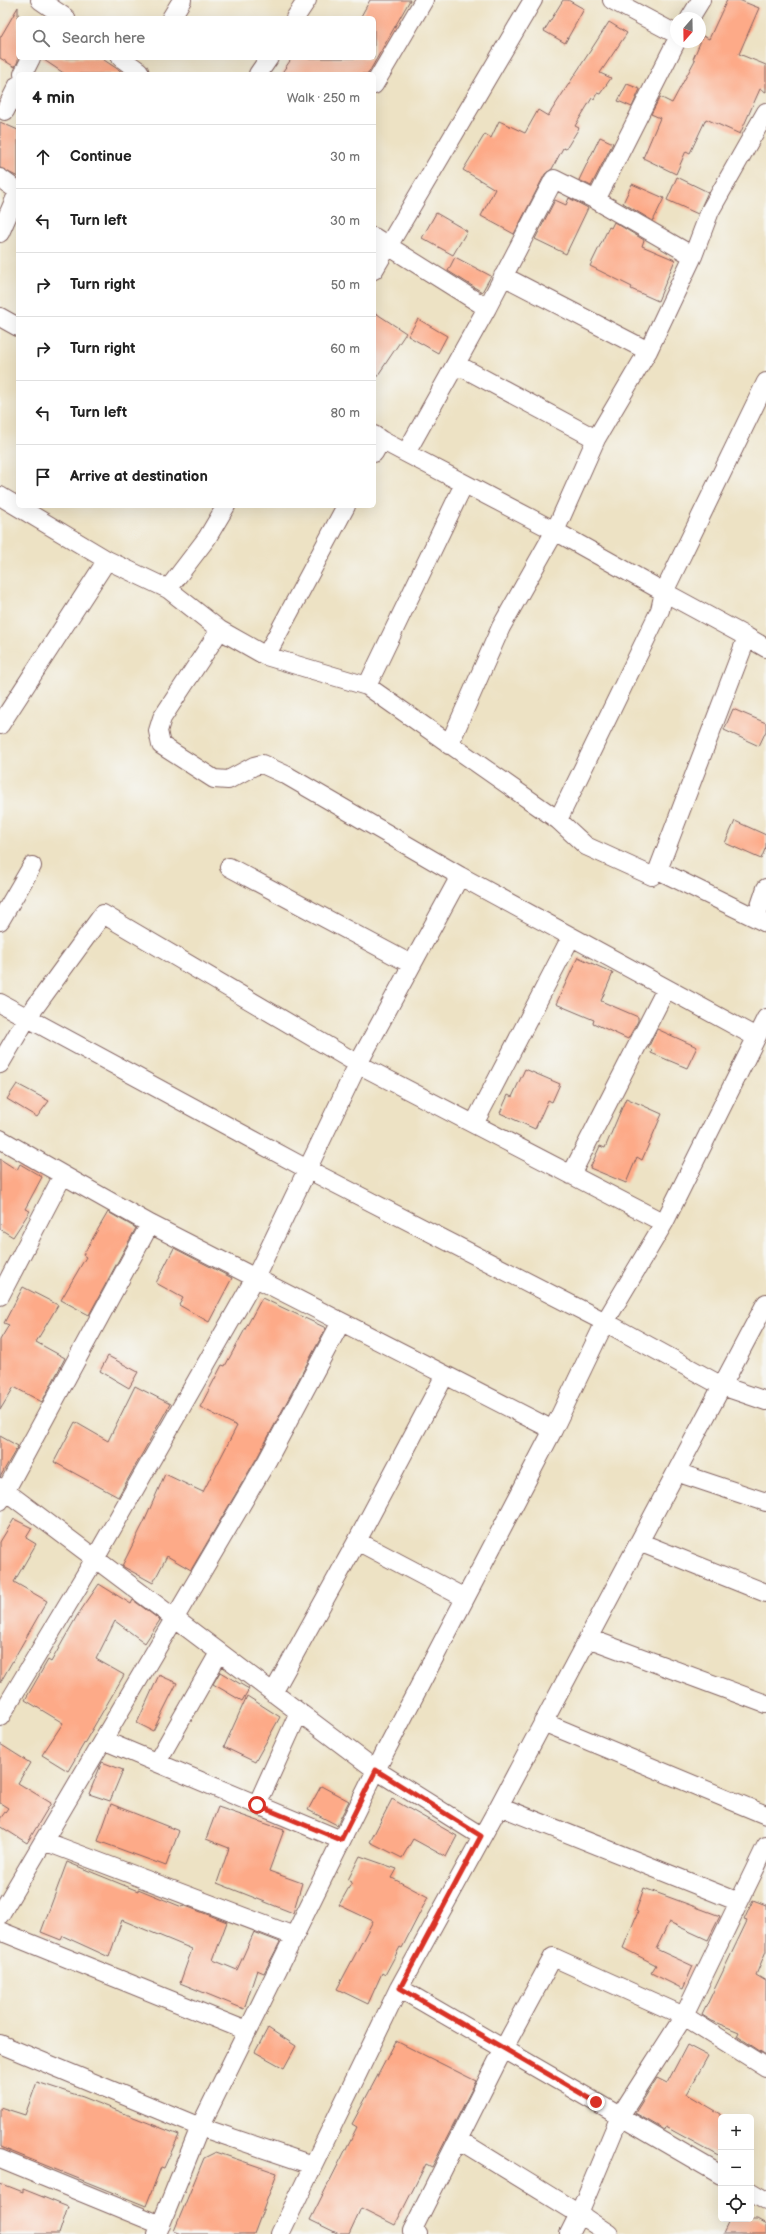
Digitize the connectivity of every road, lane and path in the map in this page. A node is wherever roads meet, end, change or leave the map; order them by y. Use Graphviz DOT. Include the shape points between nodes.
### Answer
graph roads {
  1 [pos="182,0"];
  2 [pos="307,0"];
  3 [pos="424,0"];
  4 [pos="533,0"];
  5 [pos="612,0"];
  6 [pos="701,0"];
  7 [pos="694,12"];
  8 [pos="172,16"];
  9 [pos="296,16"];
  10 [pos="670,31"];
  11 [pos="673,48"];
  12 [pos="30,60"];
  13 [pos="126,60"];
  14 [pos="268,60"];
  15 [pos="142,68"];
  16 [pos="24,72"];
  17 [pos="259,72"];
  18 [pos="376,82"];
  19 [pos="16,89"];
  20 [pos="5,111"];
  21 [pos="764,120"];
  22 [pos="0,178"];
  23 [pos="16,190"];
  24 [pos="16,196"];
  25 [pos="596,200"];
  26 [pos="0,233"];
  27 [pos="381,241"];
  28 [pos="693,256"];
  29 [pos="376,262"];
  30 [pos="503,276"];
  31 [pos="487,308"];
  32 [pos="0,317"];
  33 [pos="16,326"];
  34 [pos="648,351"];
  35 [pos="456,364"];
  36 [pos="766,382"];
  37 [pos="596,439"];
  38 [pos="376,443"];
  39 [pos="406,453"];
  40 [pos="464,484"];
  41 [pos="2,503"];
  42 [pos="225,508"];
  43 [pos="345,508"];
  44 [pos="555,531"];
  45 [pos="107,560"];
  46 [pos="168,589"];
  47 [pos="664,592"];
  48 [pos="220,630"];
  49 [pos="747,637"];
  50 [pos="766,648"];
  51 [pos="266,656"];
  52 [pos="367,686"];
  53 [pos="0,725"];
  54 [pos="449,745"];
  55 [pos="558,820"];
  56 [pos="32,866"];
  57 [pos="229,867"];
  58 [pos="460,876"];
  59 [pos="652,876"];
  60 [pos="766,888"];
  61 [pos="0,921"];
  62 [pos="761,921"];
  63 [pos="571,937"];
  64 [pos="413,962"];
  65 [pos="666,989"];
  66 [pos="0,1002"];
  67 [pos="27,1018"];
  68 [pos="766,1018"];
  69 [pos="756,1037"];
  70 [pos="0,1064"];
  71 [pos="358,1064"];
  72 [pos="474,1124"];
  73 [pos="0,1139"];
  74 [pos="307,1169"];
  75 [pos="63,1174"];
  76 [pos="571,1175"];
  77 [pos="664,1223"];
  78 [pos="150,1224"];
  79 [pos="255,1278"];
  80 [pos="0,1296"];
  81 [pos="766,1303"];
  82 [pos="341,1322"];
  83 [pos="605,1322"];
  84 [pos="444,1375"];
  85 [pos="722,1386"];
  86 [pos="766,1401"];
  87 [pos="553,1430"];
  88 [pos="676,1472"];
  89 [pos="2,1493"];
  90 [pos="766,1502"];
  91 [pos="357,1541"];
  92 [pos="639,1542"];
  93 [pos="96,1557"];
  94 [pos="766,1593"];
  95 [pos="465,1598"];
  96 [pos="173,1619"];
  97 [pos="588,1638"];
  98 [pos="219,1653"];
  99 [pos="273,1693"];
  100 [pos="766,1704"];
  101 [pos="299,1712"];
  102 [pos="0,1717"];
  103 [pos="543,1722"];
  104 [pos="103,1740"];
  105 [pos="157,1762"];
  106 [pos="376,1770"];
  107 [pos="257,1805"];
  108 [pos="499,1806"];
  109 [pos="766,1814"];
  110 [pos="481,1836"];
  111 [pos="341,1840"];
  112 [pos="44,1841"];
  113 [pos="766,1846"];
  114 [pos="739,1902"];
  115 [pos="0,1915"];
  116 [pos="0,1930"];
  117 [pos="294,1936"];
  118 [pos="400,1988"];
  119 [pos="684,2016"];
  120 [pos="248,2031"];
  121 [pos="0,2044"];
  122 [pos="504,2048"];
  123 [pos="766,2067"];
  124 [pos="620,2116"];
  125 [pos="200,2127"];
  126 [pos="459,2140"];
  127 [pos="0,2159"];
  128 [pos="312,2165"];
  129 [pos="718,2173"];
  130 [pos="754,2194"];
  131 [pos="766,2201"];
  132 [pos="578,2214"];
  133 [pos="159,2229"];
  134 [pos="280,2234"];
  135 [pos="418,2234"];
  136 [pos="569,2234"];
  137 [pos="609,2234"];
  1 -- 8 [label="street"];
  2 -- 9 [label="street"];
  3 -- 18 [label="street"];
  4 -- 27 [label="street"];
  5 -- 10 [label="street"];
  6 -- 7 [label="street"];
  11 -- 25 [label="street"];
  12 -- 16 [label="street"];
  13 -- 15 [label="street"];
  14 -- 17 [label="street"];
  19 -- 20 [label="street"];
  21 -- 28 [label="street" via="710,211"];
  22 -- 23 [label="street"];
  24 -- 26 [label="street"];
  25 -- 28 [label="street"];
  25 -- 30 [label="street" via="554,179"];
  27 -- 29 [label="street"];
  27 -- 31 [label="street"];
  28 -- 34 [label="street"];
  30 -- 31 [label="street"];
  30 -- 34 [label="street"];
  31 -- 35 [label="street"];
  32 -- 33 [label="street"];
  34 -- 37 [label="street"];
  35 -- 37 [label="street"];
  35 -- 39 [label="street"];
  36 -- 47 [label="street"];
  37 -- 44 [label="street"];
  38 -- 39 [label="street"];
  39 -- 40 [label="street"];
  40 -- 44 [label="street"];
  40 -- 52 [label="street"];
  41 -- 45 [label="street"];
  42 -- 46 [label="street" via="208,538"];
  43 -- 51 [label="street"];
  44 -- 47 [label="street"];
  44 -- 54 [label="street" via="501,627"];
  45 -- 46 [label="street"];
  45 -- 53 [label="street"];
  46 -- 48 [label="street"];
  47 -- 49 [label="street"];
  47 -- 55 [label="street" via="660,610"];
  48 -- 51 [label="street"];
  48 -- 58 [label="street" via="162,718 158,730 161,745 214,778 228,780 262,764 286,775"];
  49 -- 50 [label="street"];
  49 -- 62 [label="street" via="658,870"];
  51 -- 52 [label="street"];
  52 -- 54 [label="street"];
  54 -- 55 [label="street"];
  55 -- 59 [label="street" via="586,846"];
  56 -- 61 [label="street"];
  57 -- 64 [label="street" via="408,963"];
  58 -- 63 [label="street"];
  58 -- 64 [label="street"];
  60 -- 62 [label="street"];
  63 -- 65 [label="street"];
  63 -- 72 [label="street"];
  64 -- 71 [label="street"];
  65 -- 69 [label="street"];
  65 -- 76 [label="street"];
  66 -- 67 [label="street"];
  67 -- 70 [label="street"];
  67 -- 71 [label="street" via="103,914"];
  67 -- 74 [label="street"];
  68 -- 69 [label="street"];
  69 -- 77 [label="street"];
  71 -- 72 [label="street"];
  71 -- 74 [label="street"];
  72 -- 76 [label="street"];
  73 -- 75 [label="street"];
  74 -- 79 [label="street"];
  74 -- 83 [label="street"];
  75 -- 78 [label="street"];
  75 -- 80 [label="street"];
  76 -- 77 [label="street"];
  77 -- 83 [label="street"];
  78 -- 79 [label="street"];
  78 -- 89 [label="street"];
  79 -- 82 [label="street"];
  79 -- 93 [label="street"];
  81 -- 85 [label="street"];
  82 -- 84 [label="street"];
  82 -- 96 [label="street" via="267,1461"];
  83 -- 85 [label="street"];
  83 -- 87 [label="street"];
  84 -- 87 [label="street"];
  84 -- 91 [label="street"];
  85 -- 86 [label="street"];
  85 -- 88 [label="street"];
  87 -- 95 [label="street"];
  88 -- 90 [label="street"];
  88 -- 92 [label="street"];
  89 -- 93 [label="street"];
  91 -- 95 [label="street"];
  91 -- 99 [label="street"];
  92 -- 94 [label="street"];
  92 -- 97 [label="street"];
  93 -- 96 [label="street"];
  93 -- 102 [label="street"];
  95 -- 106 [label="street"];
  96 -- 98 [label="street"];
  96 -- 104 [label="street"];
  97 -- 100 [label="street"];
  97 -- 103 [label="street"];
  98 -- 99 [label="street"];
  98 -- 105 [label="street"];
  99 -- 101 [label="street"];
  101 -- 106 [label="street"];
  101 -- 107 [label="street"];
  103 -- 108 [label="street"];
  103 -- 109 [label="street"];
  104 -- 105 [label="street"];
  104 -- 112 [label="street"];
  105 -- 107 [label="street"];
  106 -- 110 [label="street"];
  106 -- 111 [label="street"];
  107 -- 111 [label="street"];
  108 -- 110 [label="street"];
  108 -- 114 [label="street"];
  110 -- 118 [label="street"];
  111 -- 117 [label="street"];
  112 -- 115 [label="street"];
  112 -- 117 [label="street"];
  113 -- 114 [label="street"];
  114 -- 119 [label="street"];
  116 -- 120 [label="street"];
  117 -- 120 [label="street"];
  118 -- 122 [label="street"];
  118 -- 128 [label="street"];
  119 -- 122 [label="street" via="553,1957"];
  119 -- 123 [label="street"];
  119 -- 124 [label="street"];
  120 -- 125 [label="street"];
  121 -- 125 [label="street"];
  122 -- 124 [label="street"];
  122 -- 126 [label="street"];
  124 -- 129 [label="street"];
  124 -- 132 [label="street"];
  125 -- 128 [label="street"];
  125 -- 133 [label="street"];
  126 -- 132 [label="street"];
  126 -- 135 [label="street" via="412,2231"];
  127 -- 133 [label="street"];
  128 -- 134 [label="street"];
  130 -- 131 [label="street"];
  132 -- 136 [label="street"];
  132 -- 137 [label="street"];
}
